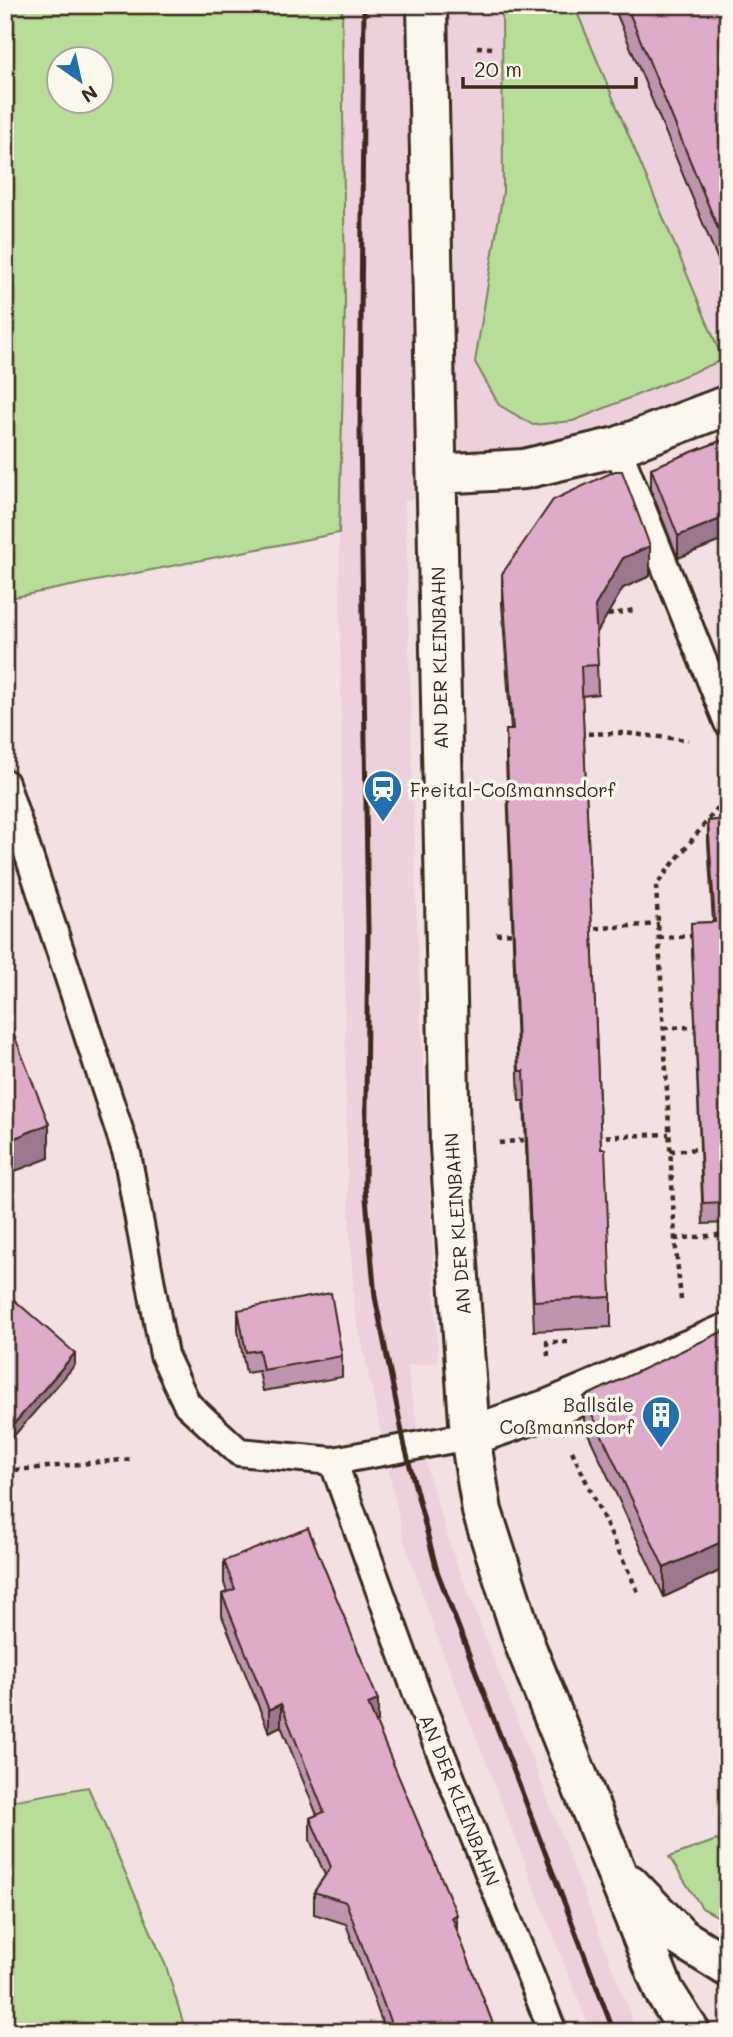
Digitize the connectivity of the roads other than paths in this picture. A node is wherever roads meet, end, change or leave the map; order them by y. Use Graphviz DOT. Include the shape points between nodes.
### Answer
graph roads {
  1 [pos="427,5"];
  2 [pos="728,405"];
  3 [pos="617,447"];
  4 [pos="437,474"];
  5 [pos="728,723"];
  6 [pos="5,783"];
  7 [pos="728,1333"];
  8 [pos="470,1436"];
  9 [pos="333,1461"];
  10 [pos="618,1873"];
  11 [pos="728,1967"];
  12 [pos="553,2032"];
  13 [pos="690,2032"];
  1 -- 4 [label="street, AN DER KLEINBAHN"];
  2 -- 3 [label="street"];
  3 -- 4 [label="street" via="524,469"];
  3 -- 5 [label="lane"];
  4 -- 8 [label="street, AN DER KLEINBAHN" via="450,1147"];
  6 -- 9 [label="lane" via="127,1154 164,1354 187,1404 239,1452"];
  7 -- 8 [label="street" via="551,1408"];
  8 -- 9 [label="lane"];
  8 -- 10 [label="street, AN DER KLEINBAHN" via="482,1511 525,1645"];
  9 -- 12 [label="lane, AN DER KLEINBAHN" via="419,1699"];
  10 -- 11 [label="street, AN DER KLEINBAHN" via="680,1937"];
  10 -- 13 [label="street, AN DER KLEINBAHN" via="664,1991"];
}
